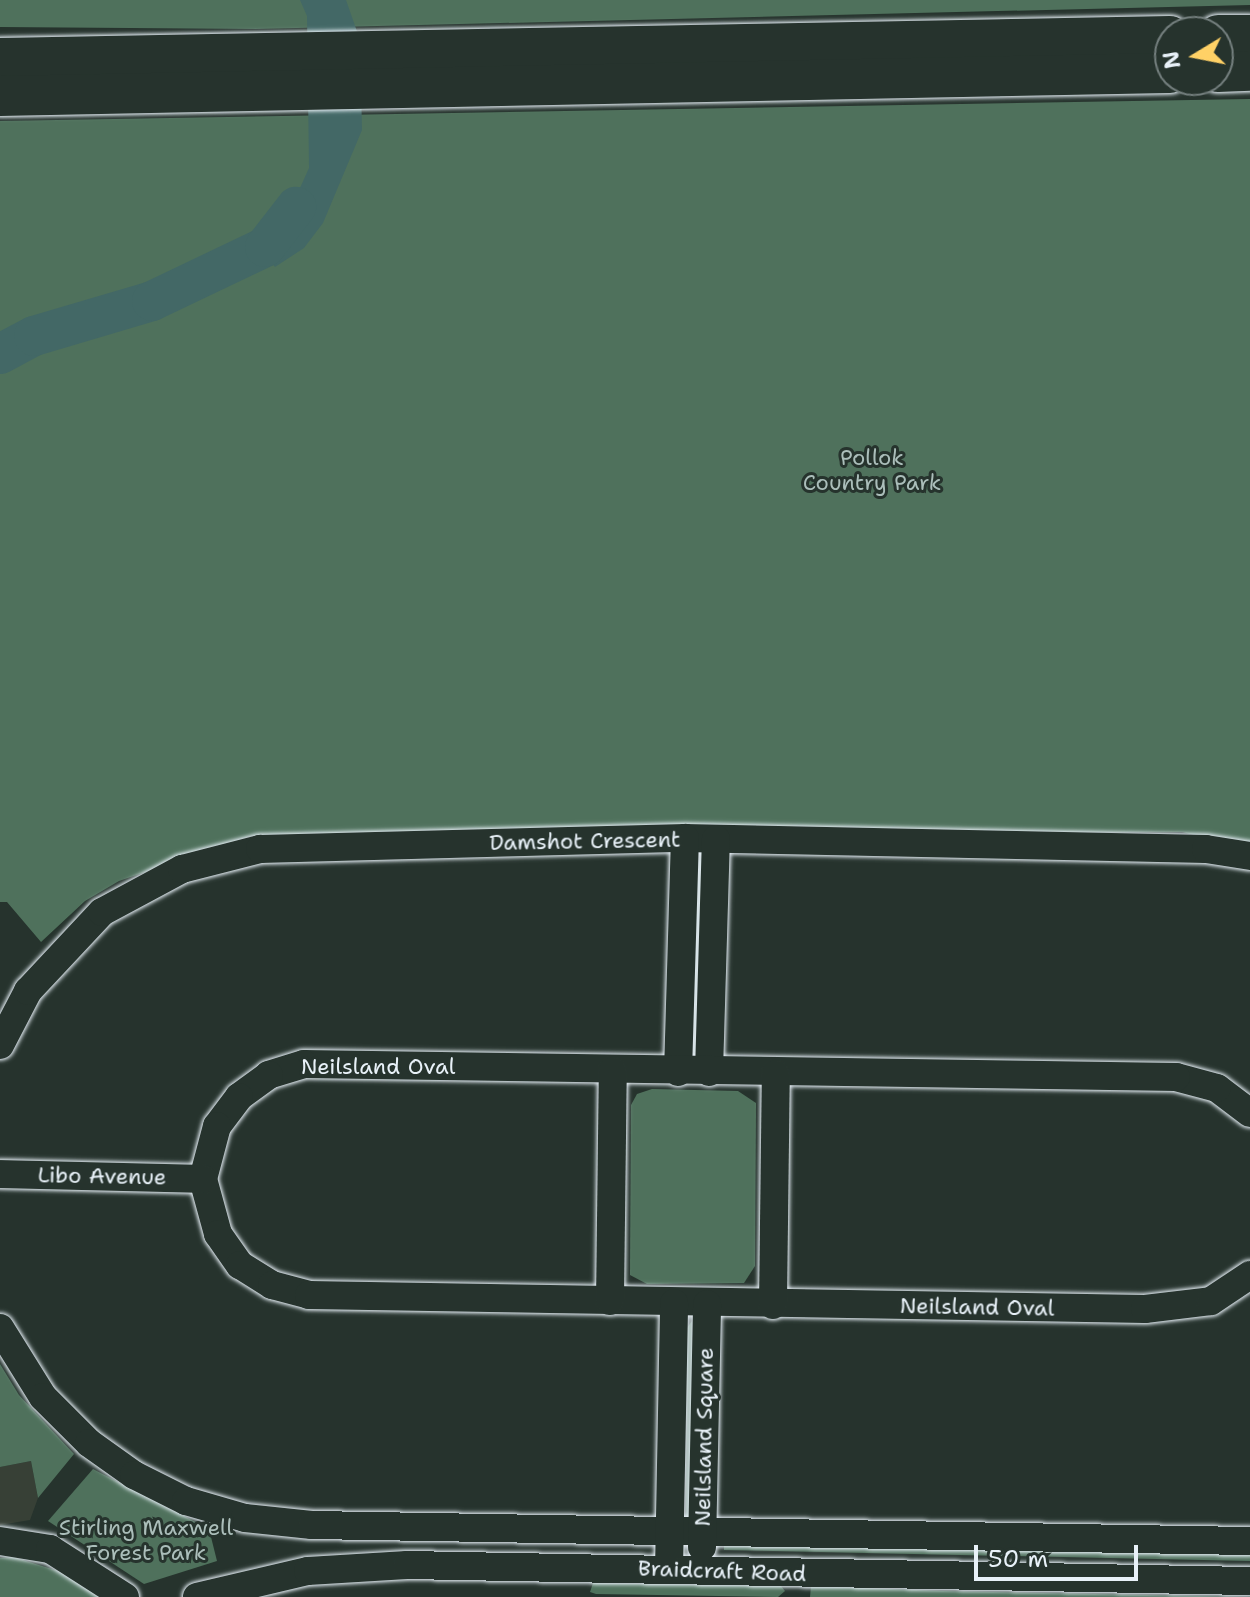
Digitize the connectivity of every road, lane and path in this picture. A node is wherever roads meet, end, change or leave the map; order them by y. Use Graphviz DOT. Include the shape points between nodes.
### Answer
graph roads {
  1 [pos="1154,37"];
  2 [pos="0,58"];
  3 [pos="425,71"];
  4 [pos="1154,73"];
  5 [pos="0,96"];
  6 [pos="685,838"];
  7 [pos="716,839"];
  8 [pos="1250,856"];
  9 [pos="0,1045"];
  10 [pos="613,1071"];
  11 [pos="678,1072"];
  12 [pos="709,1072"];
  13 [pos="776,1074"];
  14 [pos="1250,1113"];
  15 [pos="0,1174"];
  16 [pos="203,1179"];
  17 [pos="1250,1275"];
  18 [pos="610,1301"];
  19 [pos="674,1303"];
  20 [pos="707,1304"];
  21 [pos="773,1305"];
  22 [pos="0,1328"];
  23 [pos="670,1529"];
  24 [pos="702,1530"];
  25 [pos="0,1541"];
  26 [pos="1250,1541"];
  27 [pos="669,1569"];
  28 [pos="702,1570"];
  29 [pos="1250,1581"];
  30 [pos="240,1590"];
  31 [pos="125,1597"];
  32 [pos="197,1597"];
  1 -- 3 [label="highway"];
  2 -- 3 [label="highway" via="228,55"];
  3 -- 4 [label="highway"];
  3 -- 5 [label="highway" via="229,95"];
  6 -- 7 [label="street, Damshot Crescent"];
  6 -- 9 [label="street, Damshot Crescent" via="260,849 182,869 102,912 28,991"];
  6 -- 11 [label="street"];
  7 -- 8 [label="street, Damshot Crescent" via="1206,849"];
  7 -- 12 [label="street"];
  10 -- 11 [label="street, Neilsland Oval"];
  10 -- 16 [label="street, Neilsland Oval" via="286,1068 253,1084 226,1111 210,1143"];
  10 -- 18 [label="street"];
  11 -- 12 [label="street, Neilsland Oval"];
  12 -- 13 [label="street, Neilsland Oval"];
  13 -- 14 [label="street, Neilsland Oval" via="1176,1077 1217,1088"];
  13 -- 21 [label="street"];
  15 -- 16 [label="street, Libo Avenue"];
  16 -- 18 [label="street, Neilsland Oval" via="211,1216 228,1251 255,1276 290,1292"];
  17 -- 21 [label="street, Neilsland Oval" via="1211,1301 1169,1308"];
  18 -- 19 [label="street, Neilsland Oval"];
  19 -- 20 [label="street, Neilsland Oval"];
  19 -- 23 [label="street, Neilsland Square"];
  20 -- 21 [label="street, Neilsland Oval"];
  20 -- 24 [label="street, Neilsland Square"];
  22 -- 23 [label="street, Braidcraft Road" via="43,1397 89,1443 134,1475 186,1501 245,1518 312,1525"];
  23 -- 24 [label="street, Braidcraft Road"];
  23 -- 27 [label="street, Neilsland Square"];
  24 -- 26 [label="street, Braidcraft Road"];
  24 -- 28 [label="street, Neilsland Square"];
  25 -- 31 [label="street" via="50,1549"];
  27 -- 28 [label="street, Braidcraft Road"];
  27 -- 30 [label="street, Braidcraft Road" via="349,1567"];
  28 -- 29 [label="street, Braidcraft Road"];
  30 -- 32 [label="street, Braidcraft Road"];
}
